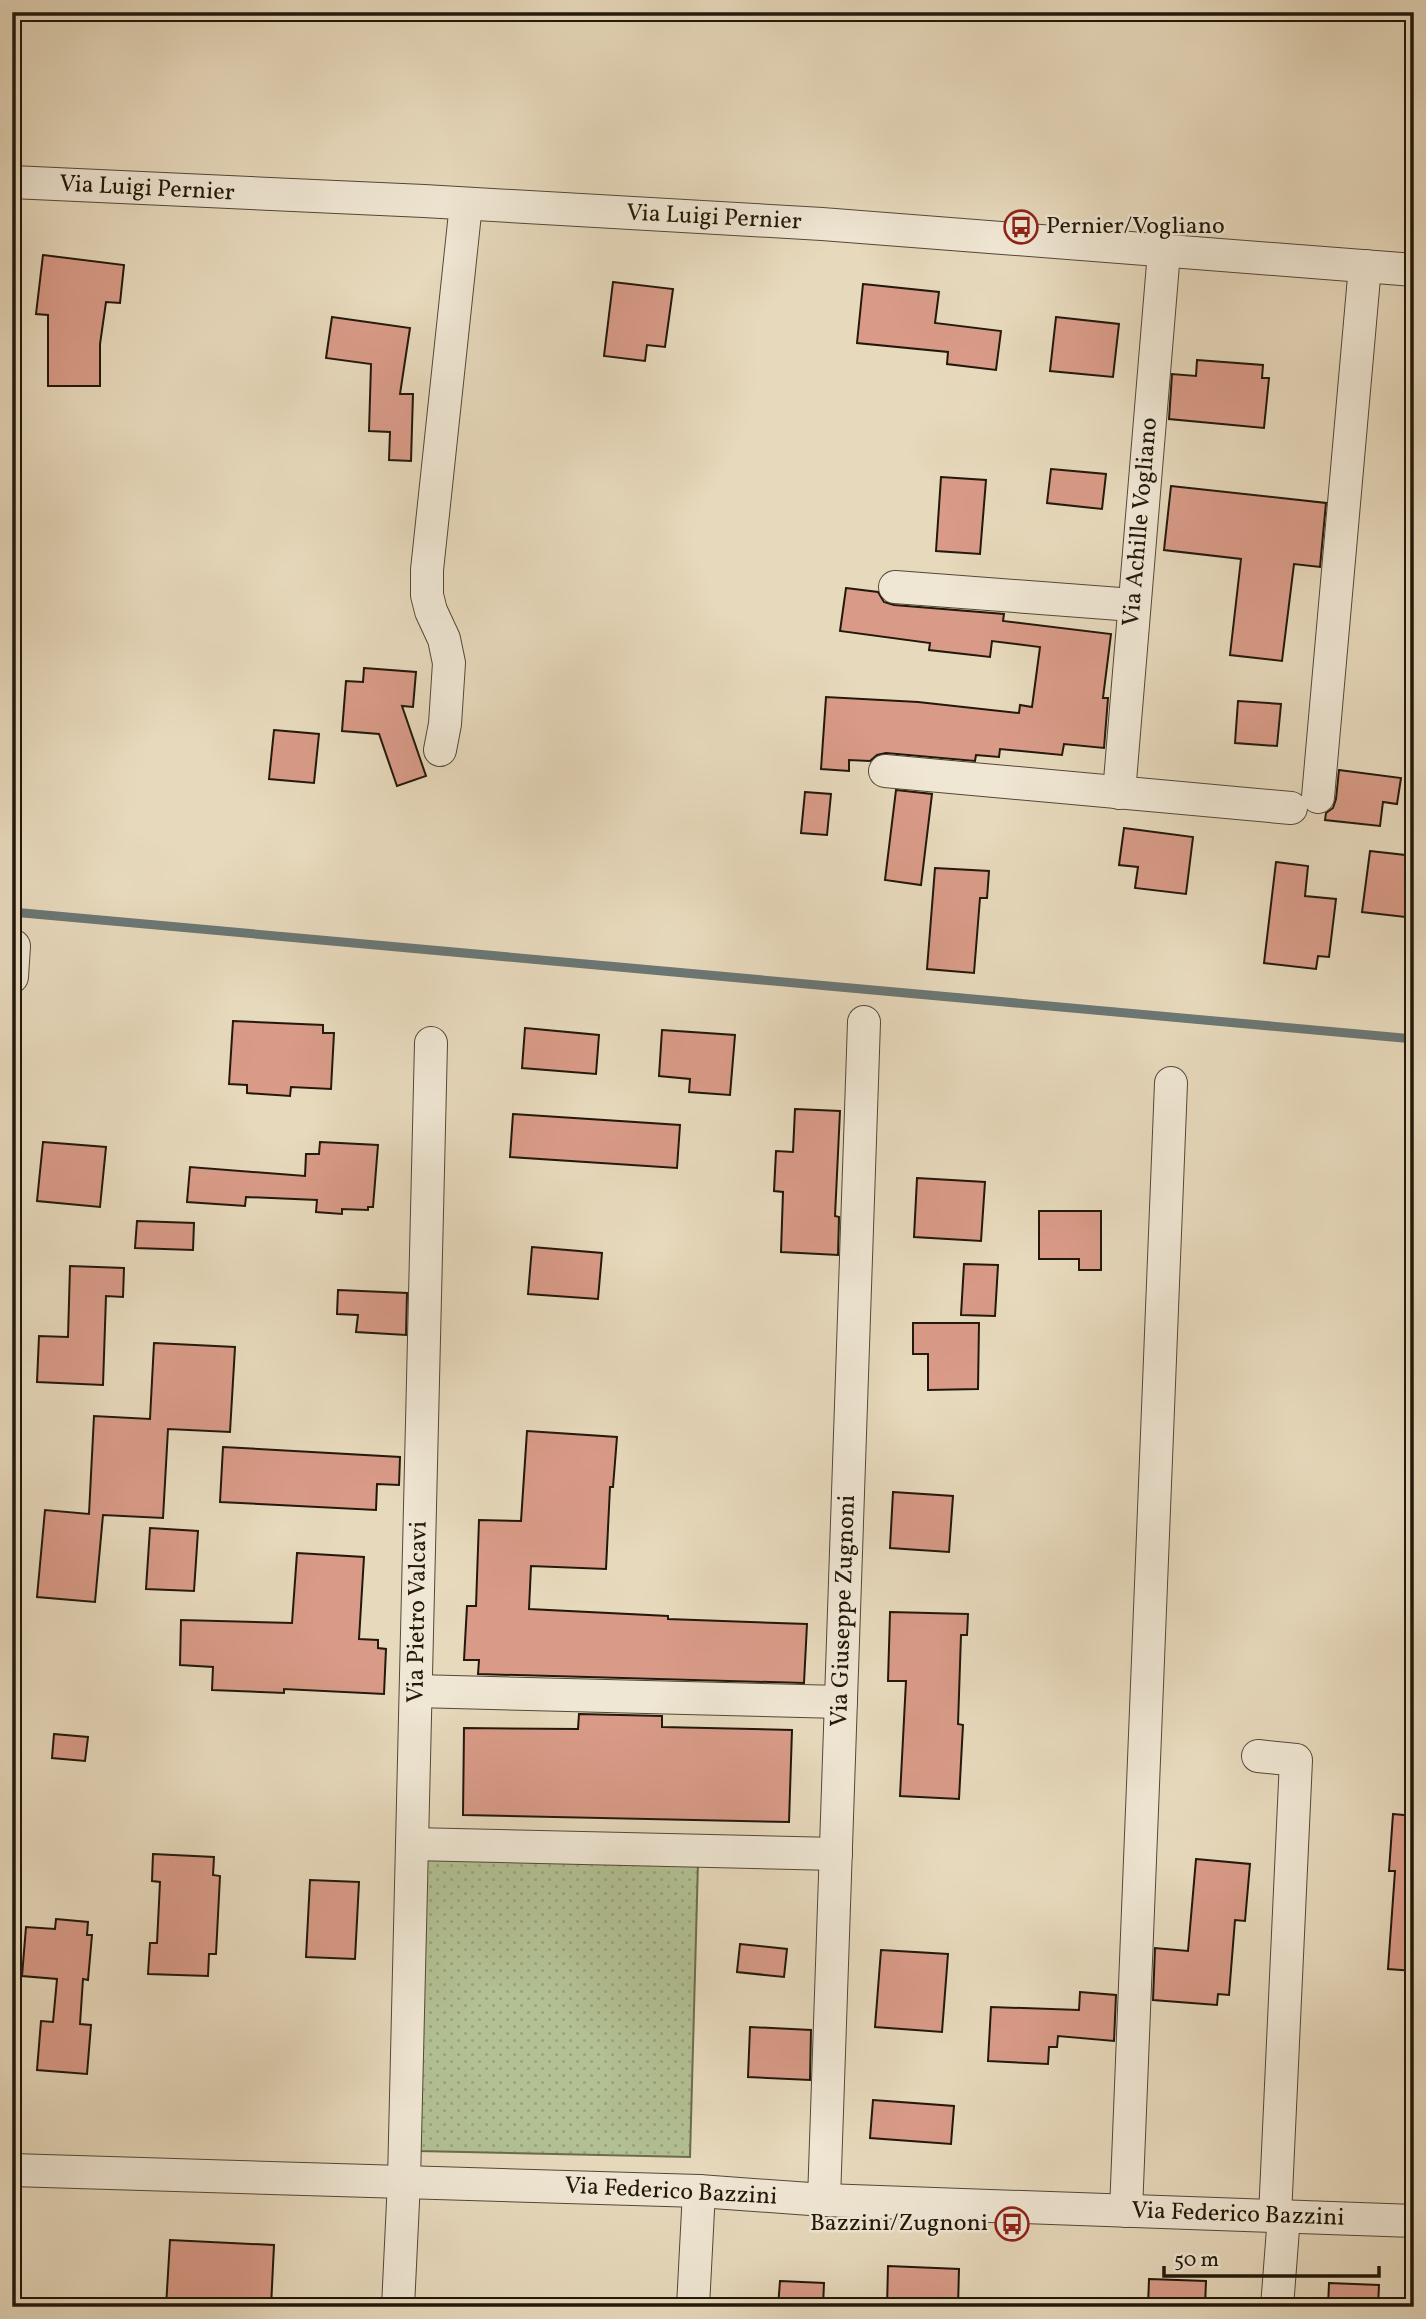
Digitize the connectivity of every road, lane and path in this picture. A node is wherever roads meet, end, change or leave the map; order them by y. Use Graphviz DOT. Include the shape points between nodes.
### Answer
graph roads {
  1 [pos="12,182"];
  2 [pos="466,204"];
  3 [pos="1164,252"];
  4 [pos="1365,266"];
  5 [pos="1414,270"];
  6 [pos="895,587"];
  7 [pos="1133,606"];
  8 [pos="440,750"];
  9 [pos="885,771"];
  10 [pos="1119,793"];
  11 [pos="14,946"];
  12 [pos="12,977"];
  13 [pos="864,1022"];
  14 [pos="432,1043"];
  15 [pos="1171,1083"];
  16 [pos="416,1691"];
  17 [pos="841,1702"];
  18 [pos="1258,1756"];
  19 [pos="412,1844"];
  20 [pos="836,1854"];
  21 [pos="12,2170"];
  22 [pos="404,2181"];
  23 [pos="699,2191"];
  24 [pos="824,2200"];
  25 [pos="1126,2211"];
  26 [pos="1280,2216"];
  27 [pos="1414,2221"];
  28 [pos="398,2307"];
  29 [pos="693,2307"];
  30 [pos="1277,2307"];
  1 -- 2 [label="street, Via Luigi Pernier"];
  2 -- 3 [label="street, Via Luigi Pernier" via="822,224"];
  2 -- 8 [label="street" via="427,570 431,611 449,663"];
  3 -- 4 [label="street, Via Luigi Pernier"];
  3 -- 7 [label="street, Via Achille Vogliano"];
  4 -- 5 [label="street, Via Luigi Pernier"];
  4 -- 10 [label="street" via="1305,802"];
  6 -- 7 [label="street"];
  7 -- 10 [label="street, Via Achille Vogliano"];
  9 -- 10 [label="street"];
  11 -- 12 [label="street"];
  13 -- 17 [label="street, Via Giuseppe Zugnoni"];
  14 -- 16 [label="street, Via Pietro Valcavi"];
  15 -- 25 [label="street"];
  16 -- 17 [label="street"];
  16 -- 19 [label="street, Via Pietro Valcavi"];
  17 -- 20 [label="street, Via Giuseppe Zugnoni"];
  18 -- 26 [label="street" via="1296,1760"];
  19 -- 20 [label="street"];
  19 -- 22 [label="street, Via Pietro Valcavi"];
  20 -- 24 [label="street, Via Giuseppe Zugnoni"];
  21 -- 22 [label="street, Via Federico Bazzini"];
  22 -- 23 [label="street, Via Federico Bazzini"];
  22 -- 28 [label="street, Via Pietro Valcavi"];
  23 -- 24 [label="street, Via Federico Bazzini"];
  23 -- 29 [label="street"];
  24 -- 25 [label="street, Via Federico Bazzini"];
  25 -- 26 [label="street, Via Federico Bazzini"];
  26 -- 27 [label="street, Via Federico Bazzini"];
  26 -- 30 [label="street"];
}
